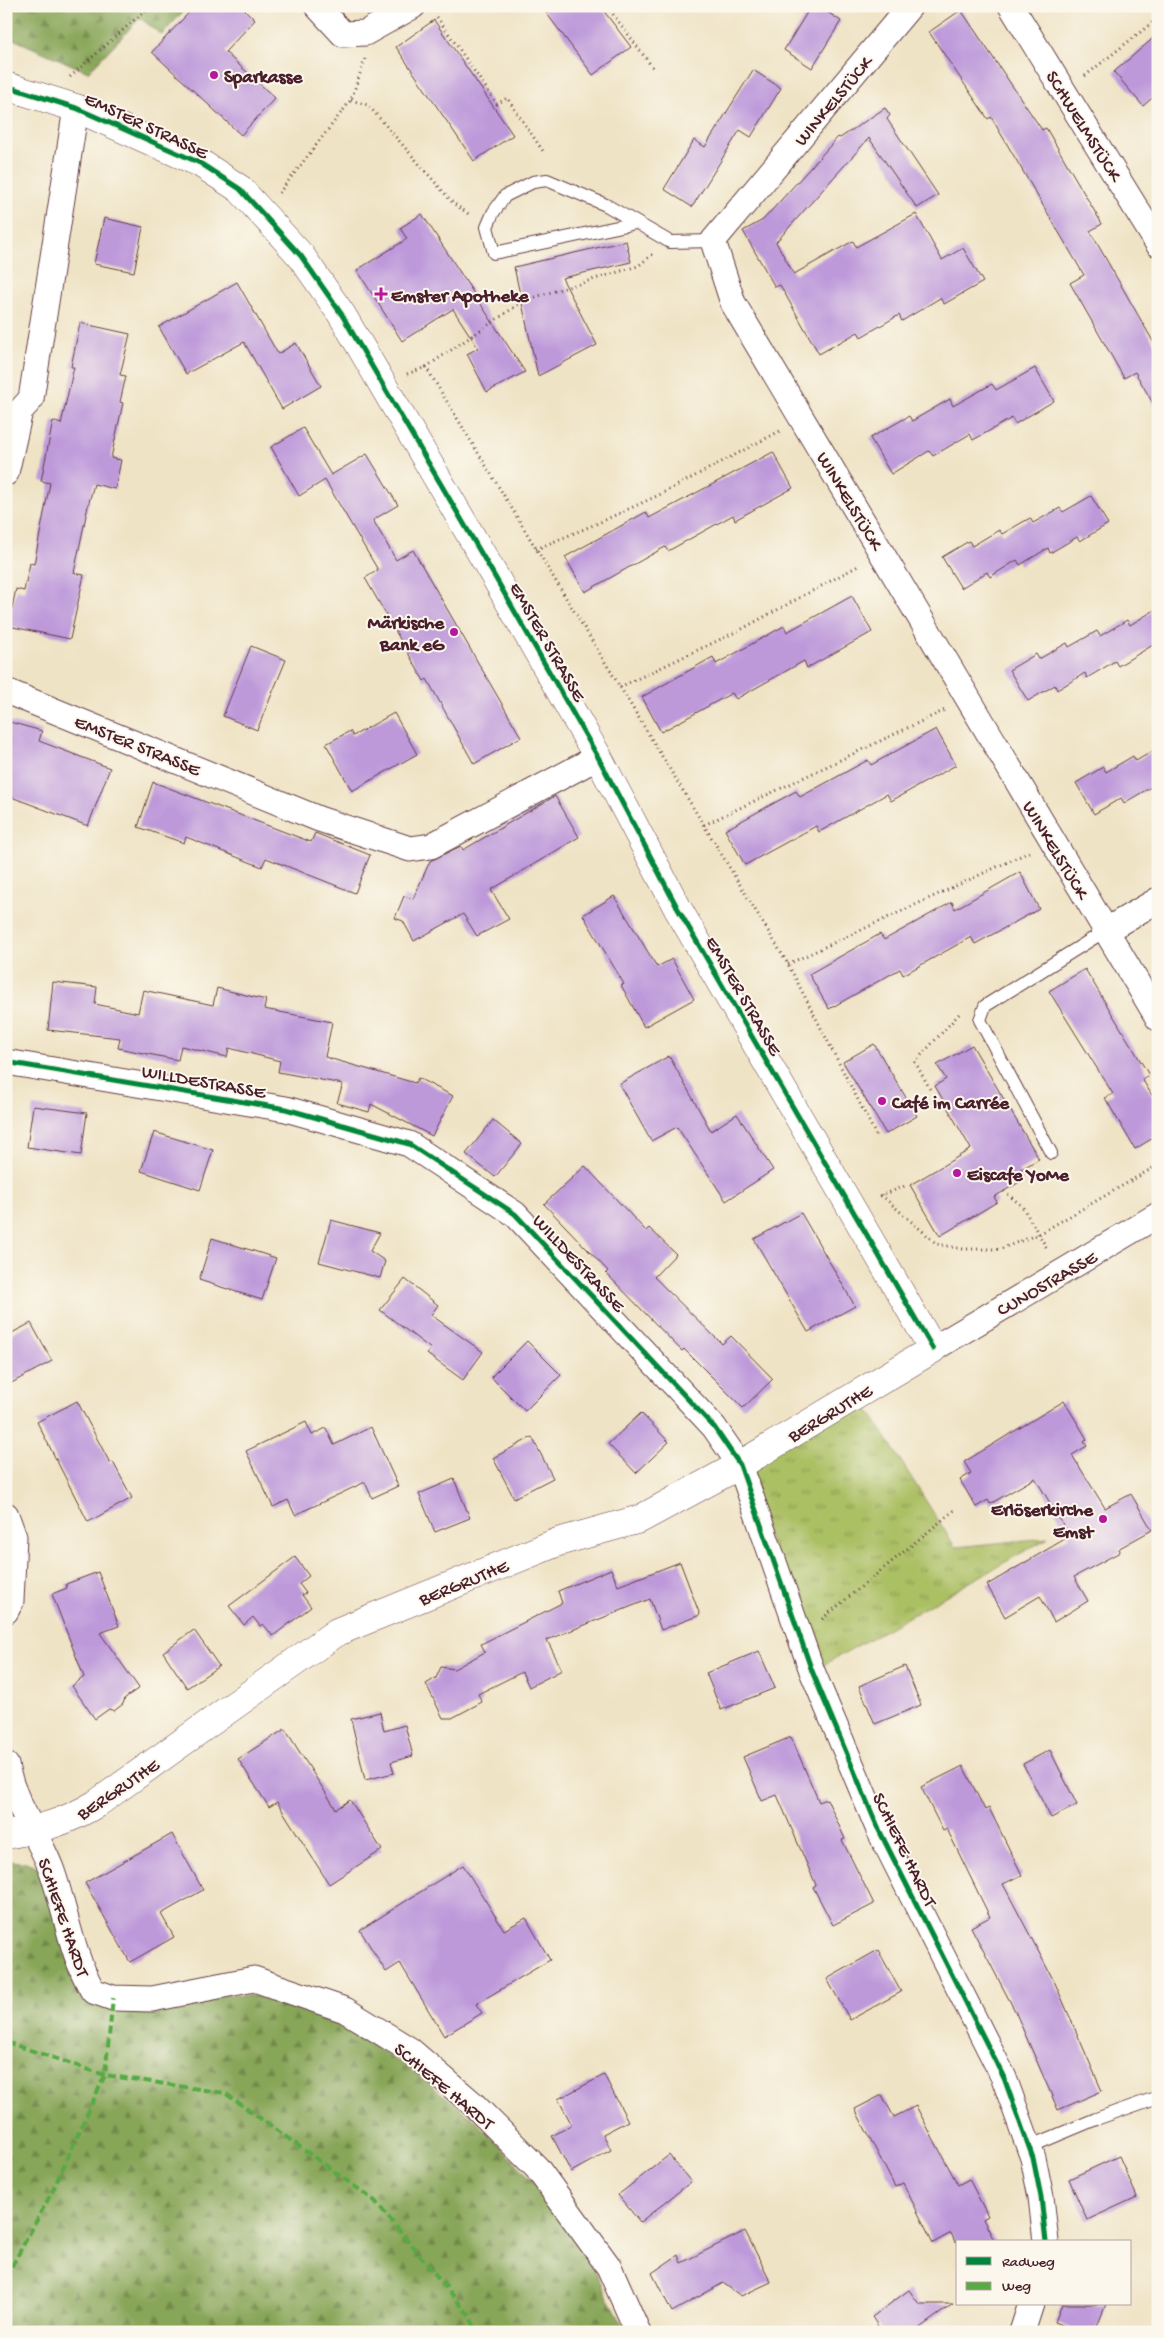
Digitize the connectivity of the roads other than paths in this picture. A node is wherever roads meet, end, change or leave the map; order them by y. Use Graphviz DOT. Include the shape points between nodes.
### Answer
graph roads {
  1 [pos="317,6"];
  2 [pos="910,6"];
  3 [pos="1011,6"];
  4 [pos="424,10"];
  5 [pos="6,86"];
  6 [pos="76,108"];
  7 [pos="636,222"];
  8 [pos="713,241"];
  9 [pos="1158,244"];
  10 [pos="6,473"];
  11 [pos="6,691"];
  12 [pos="598,757"];
  13 [pos="1158,900"];
  14 [pos="1105,930"];
  15 [pos="1158,1018"];
  16 [pos="6,1062"];
  17 [pos="1051,1153"];
  18 [pos="1158,1215"];
  19 [pos="933,1349"];
  20 [pos="740,1465"];
  21 [pos="6,1514"];
  22 [pos="6,1611"];
  23 [pos="6,1765"];
  24 [pos="19,1833"];
  25 [pos="1158,2097"];
  26 [pos="1029,2147"];
  27 [pos="1046,2240"];
  28 [pos="1030,2306"];
  29 [pos="638,2332"];
  30 [pos="1022,2332"];
  1 -- 4 [label="street" via="344,34 365,34"];
  2 -- 8 [label="street, WINKELSTÜCK"];
  3 -- 9 [label="street, SCHWELMSTÜCK"];
  5 -- 6 [label="street, EMSTER STRASSE"];
  6 -- 10 [label="street, EMSTER STRASSE" via="31,399 20,411"];
  6 -- 12 [label="street, EMSTER STRASSE" via="200,163 240,189 301,256 342,316"];
  7 -- 7 [label="lane" via="606,205 547,180 533,182 505,196 487,227 494,253"];
  7 -- 8 [label="lane" via="670,242"];
  8 -- 14 [label="street, WINKELSTÜCK" via="733,303"];
  11 -- 12 [label="street, EMSTER STRASSE" via="319,819 410,849 431,846"];
  12 -- 19 [label="street, EMSTER STRASSE" via="678,909"];
  13 -- 14 [label="street"];
  14 -- 15 [label="street, WINKELSTÜCK"];
  14 -- 17 [label="lane" via="985,1006 980,1020"];
  16 -- 20 [label="street, WILLDESTRASSE" via="286,1109 409,1144 515,1214 714,1428"];
  18 -- 19 [label="street, CUNOSTRASSE"];
  19 -- 20 [label="street, BERGRUTHE"];
  20 -- 24 [label="street, BERGRUTHE" via="640,1519 558,1542 337,1632 71,1820"];
  20 -- 26 [label="street, SCHIEFE HARDT" via="812,1671 878,1828 1004,2078"];
  21 -- 22 [label="street" via="14,1537 11,1602"];
  23 -- 24 [label="street, SCHIEFE HARDT"];
  24 -- 29 [label="street, SCHIEFE HARDT" via="52,1870 80,1969 93,1991 113,1998 152,1999 254,1979 345,2010 402,2045 473,2104 537,2168 609,2267"];
  25 -- 26 [label="lane"];
  26 -- 27 [label="street, SCHIEFE HARDT" via="1041,2198"];
  28 -- 30 [label="street"];
}
